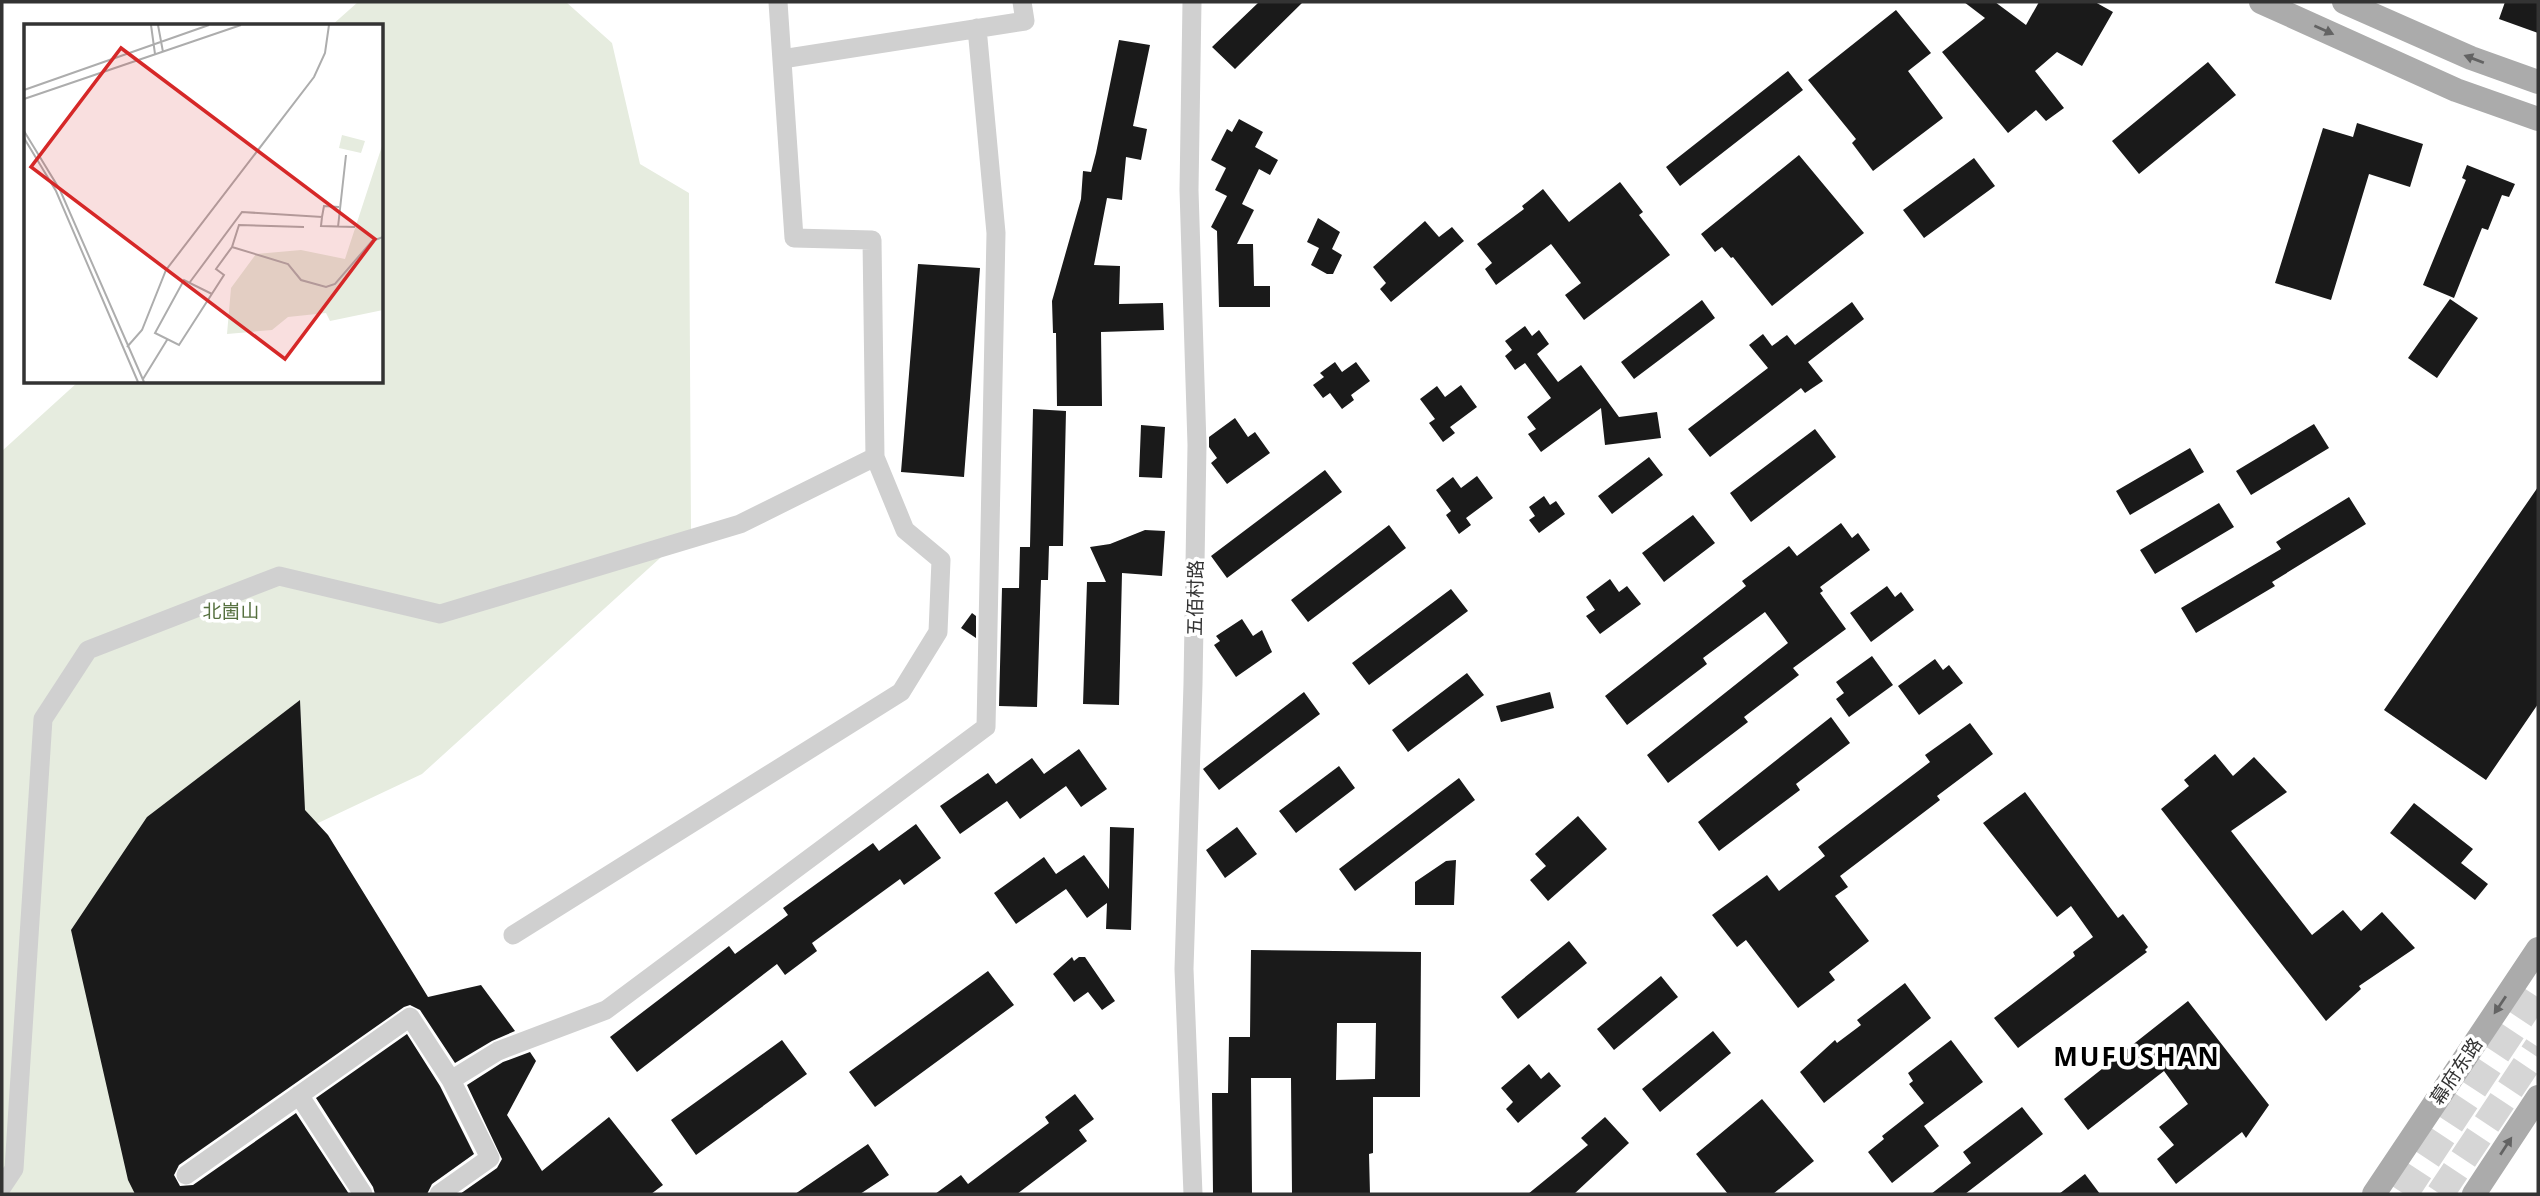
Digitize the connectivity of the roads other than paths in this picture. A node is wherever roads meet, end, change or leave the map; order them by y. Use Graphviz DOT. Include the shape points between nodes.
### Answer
graph roads {
  1 [pos="778,2"];
  2 [pos="1022,2"];
  3 [pos="1192,2"];
  4 [pos="2261,2"];
  5 [pos="2344,2"];
  6 [pos="977,28"];
  7 [pos="782,59"];
  8 [pos="2538,82"];
  9 [pos="2538,119"];
  10 [pos="875,457"];
  11 [pos="513,935"];
  12 [pos="2538,949"];
  13 [pos="451,1080"];
  14 [pos="299,1095"];
  15 [pos="2538,1097"];
  16 [pos="186,1175"];
  17 [pos="2,1187"];
  18 [pos="363,1194"];
  19 [pos="439,1194"];
  20 [pos="1193,1194"];
  21 [pos="2374,1194"];
  22 [pos="2474,1194"];
  1 -- 7 [label="street"];
  2 -- 6 [label="street" via="1025,21"];
  3 -- 20 [label="street, 五佰村路" via="1189,190 1197,445 1184,969"];
  4 -- 9 [label="main road, one-way" via="2456,90"];
  8 -- 5 [label="main road, one-way"];
  6 -- 7 [label="street"];
  6 -- 13 [label="street" via="996,233 986,727 606,1010 498,1051"];
  7 -- 10 [label="street" via="794,238 872,240"];
  10 -- 11 [label="street" via="905,530 941,560 938,632 901,692"];
  10 -- 17 [label="street" via="740,524 440,614 279,576 88,650 43,719 14,1169"];
  12 -- 21 [label="main road, 幕府东路, one-way"];
  13 -- 14 [label="street" via="410,1017"];
  13 -- 19 [label="street" via="490,1158"];
  14 -- 16 [label="street"];
  14 -- 18 [label="street"];
  22 -- 15 [label="main road, one-way"];
}
